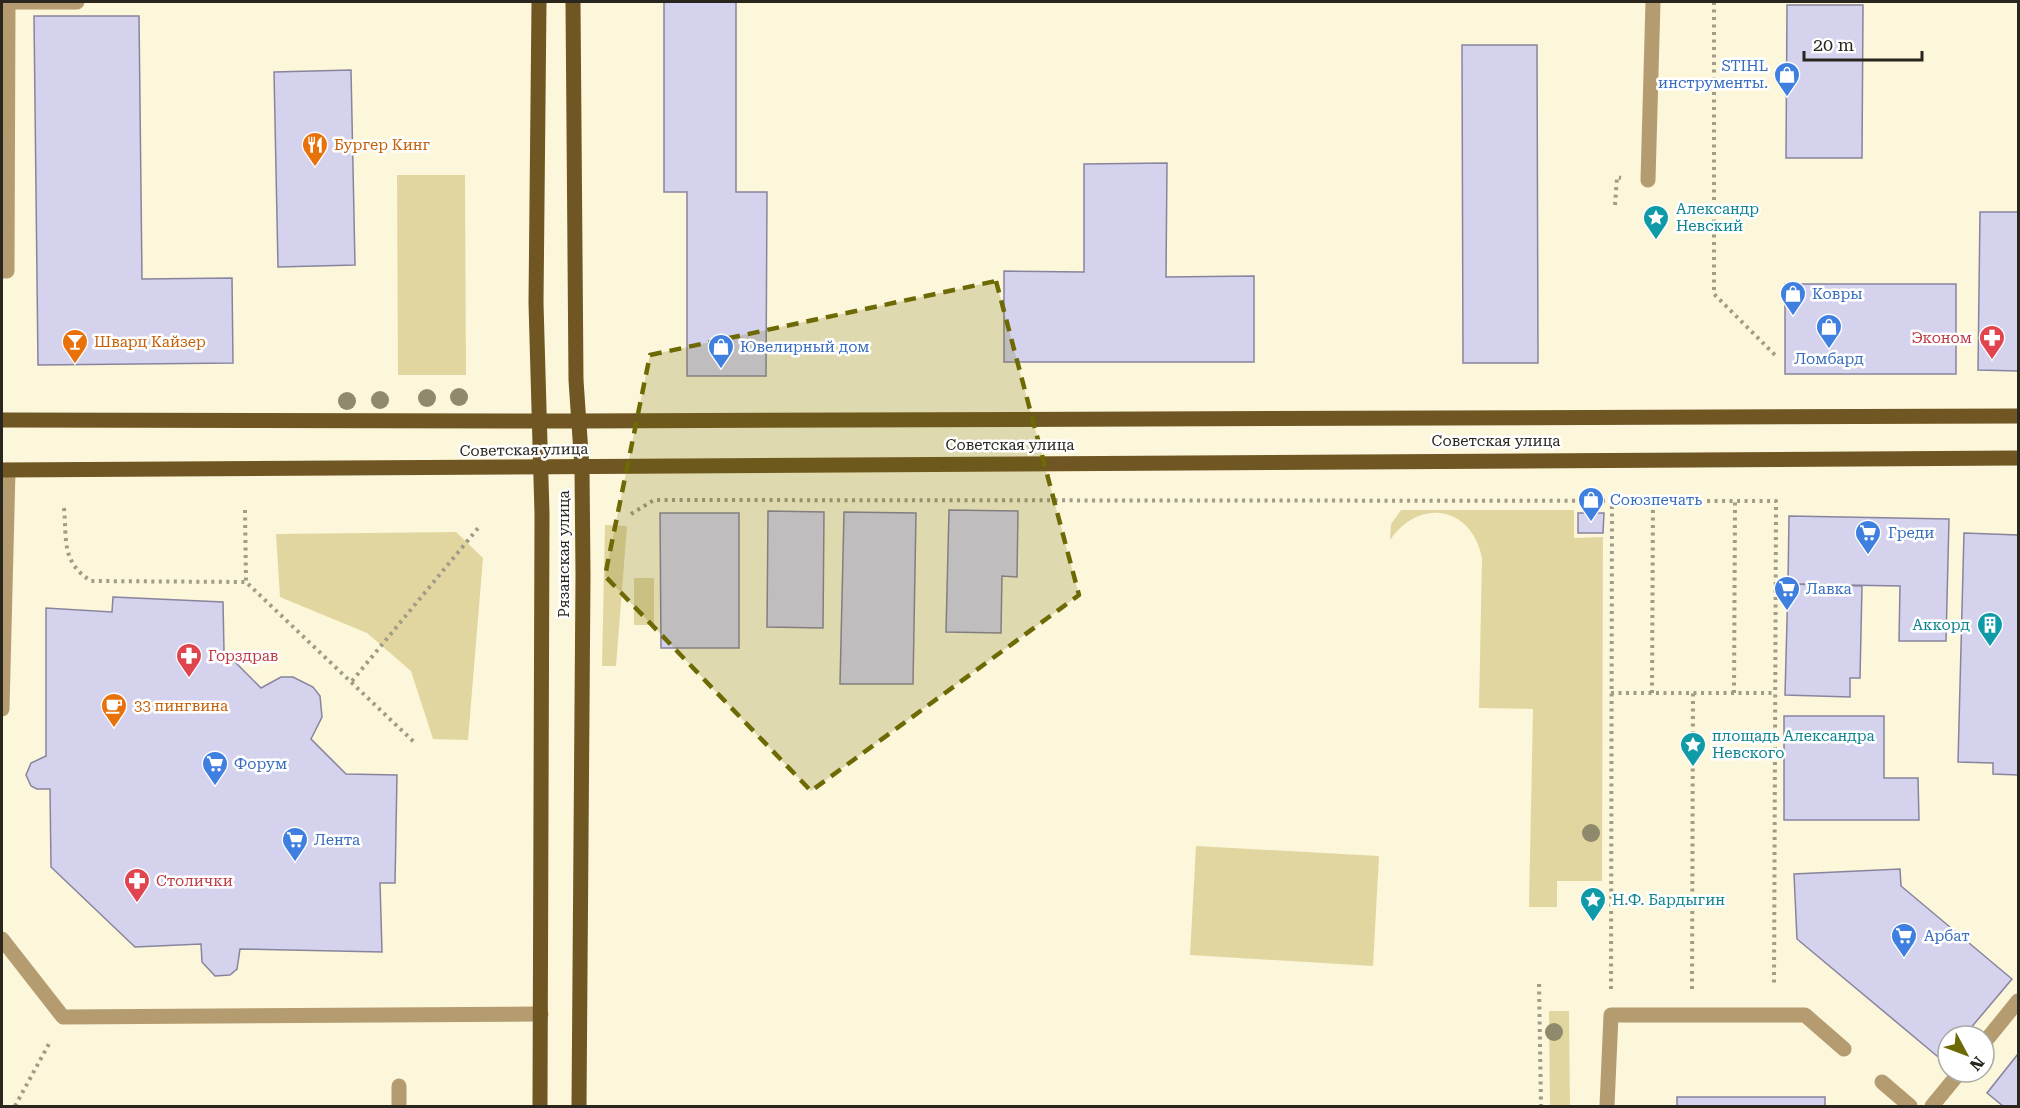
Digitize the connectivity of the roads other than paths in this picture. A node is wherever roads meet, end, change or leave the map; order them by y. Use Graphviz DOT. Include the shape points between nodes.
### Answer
graph roads {
  1 [pos="77,2"];
  2 [pos="539,2"];
  3 [pos="573,2"];
  4 [pos="1653,2"];
  5 [pos="1648,180"];
  6 [pos="2,271"];
  7 [pos="2019,416"];
  8 [pos="2,420"];
  9 [pos="540,421"];
  10 [pos="579,421"];
  11 [pos="2019,458"];
  12 [pos="541,468"];
  13 [pos="582,468"];
  14 [pos="5,470"];
  15 [pos="2,652"];
  16 [pos="2,709"];
  17 [pos="2,939"];
  18 [pos="2019,1000"];
  19 [pos="541,1014"];
  20 [pos="1996,1028"];
  21 [pos="1844,1049"];
  22 [pos="1882,1082"];
  23 [pos="1950,1084"];
  24 [pos="399,1086"];
  25 [pos="399,1107"];
  26 [pos="540,1107"];
  27 [pos="579,1107"];
  28 [pos="1607,1107"];
  29 [pos="1910,1107"];
  30 [pos="1932,1107"];
  1 -- 6 [label="street" via="8,2 7,270"];
  2 -- 9 [label="main road, Рязанская улица" via="536,303"];
  3 -- 10 [label="main road, Рязанская улица"];
  4 -- 5 [label="street"];
  7 -- 10 [label="main road, Советская улица"];
  8 -- 9 [label="main road, Советская улица"];
  9 -- 10 [label="main road, Советская улица"];
  9 -- 12 [label="main road, Рязанская улица"];
  10 -- 13 [label="main road, Рязанская улица"];
  11 -- 13 [label="main road, Советская улица"];
  12 -- 13 [label="main road, Советская улица"];
  12 -- 14 [label="main road, Советская улица"];
  12 -- 19 [label="main road, Рязанская улица"];
  13 -- 27 [label="main road, Рязанская улица"];
  14 -- 15 [label="street"];
  15 -- 16 [label="street"];
  17 -- 19 [label="street" via="63,1017"];
  18 -- 20 [label="street"];
  19 -- 26 [label="main road, Рязанская улица"];
  21 -- 28 [label="street" via="1805,1015 1611,1015"];
  22 -- 29 [label="street"];
  23 -- 30 [label="street"];
  24 -- 25 [label="street"];
}
